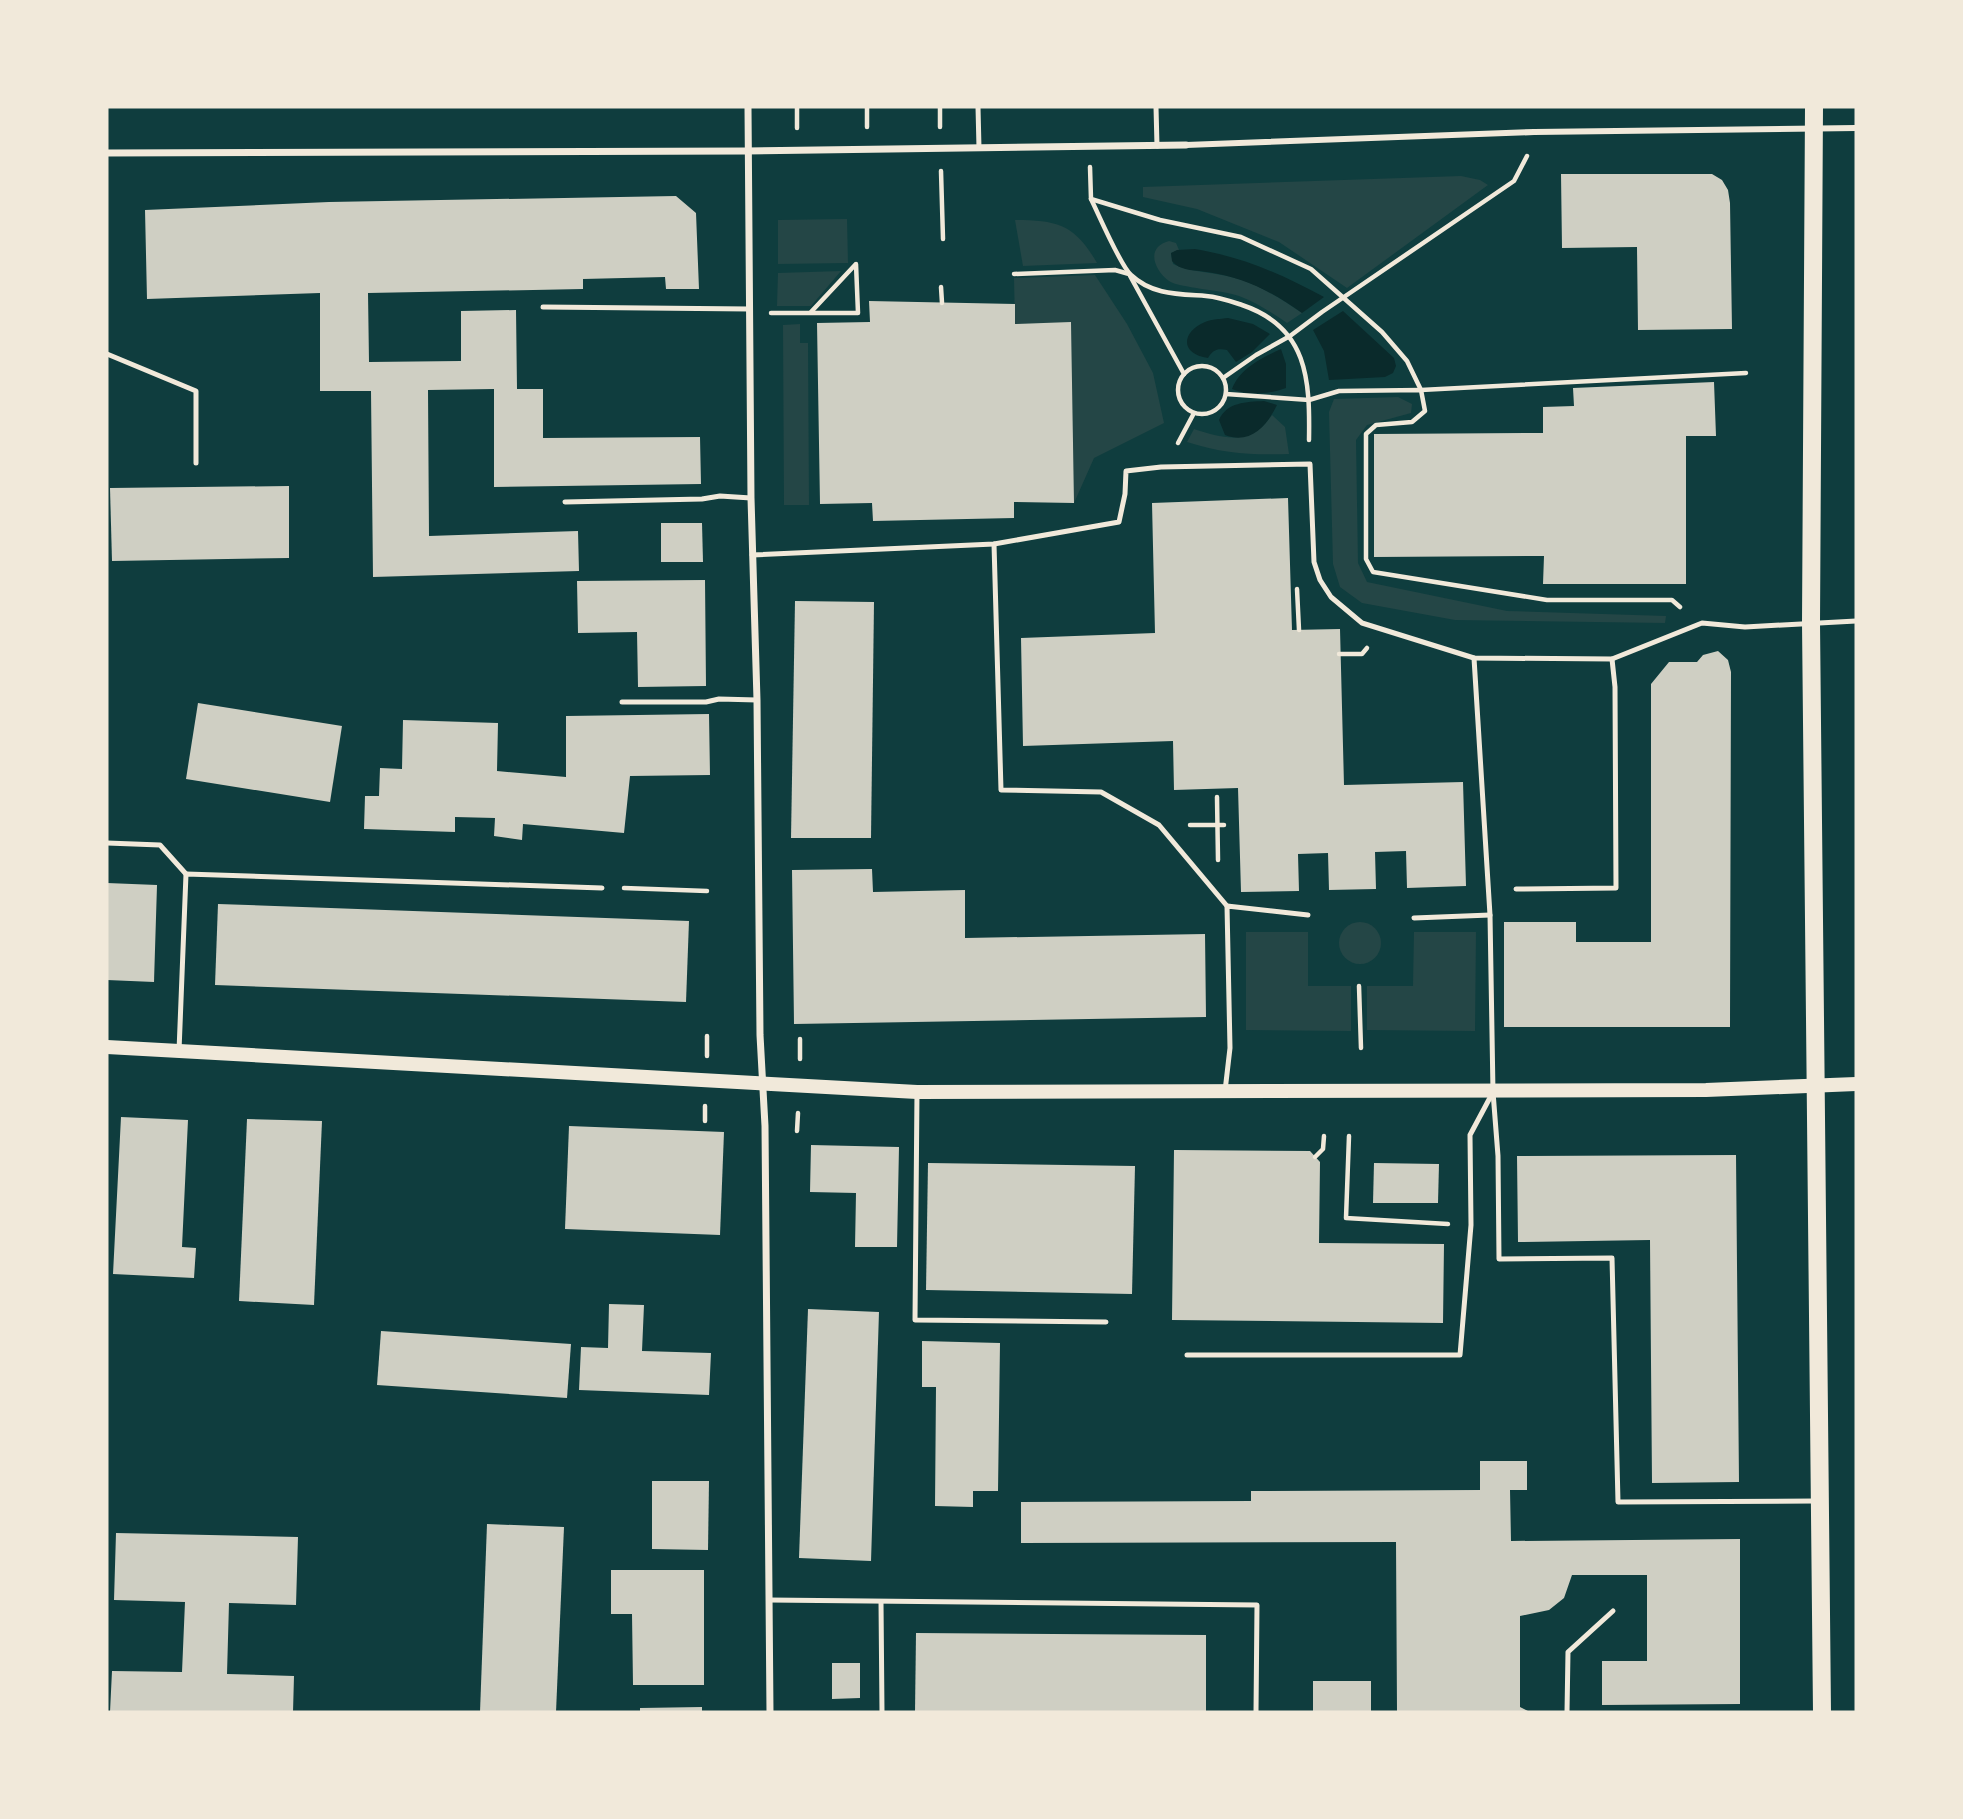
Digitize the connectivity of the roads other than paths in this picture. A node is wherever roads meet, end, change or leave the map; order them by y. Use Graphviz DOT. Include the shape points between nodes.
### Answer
graph roads {
  1 [pos="748,107"];
  2 [pos="978,107"];
  3 [pos="1156,107"];
  4 [pos="1814,107"];
  5 [pos="1814,128"];
  6 [pos="1856,128"];
  7 [pos="1186,145"];
  8 [pos="1157,146"];
  9 [pos="979,148"];
  10 [pos="746,151"];
  11 [pos="107,153"];
  12 [pos="543,307"];
  13 [pos="748,309"];
  14 [pos="107,355"];
  15 [pos="196,463"];
  16 [pos="751,498"];
  17 [pos="565,502"];
  18 [pos="994,544"];
  19 [pos="752,555"];
  20 [pos="1856,621"];
  21 [pos="1811,623"];
  22 [pos="1474,658"];
  23 [pos="1612,659"];
  24 [pos="757,700"];
  25 [pos="622,702"];
  26 [pos="107,843"];
  27 [pos="186,874"];
  28 [pos="602,888"];
  29 [pos="1516,889"];
  30 [pos="1227,906"];
  31 [pos="1308,915"];
  32 [pos="1490,915"];
  33 [pos="1414,918"];
  34 [pos="107,1047"];
  35 [pos="179,1051"];
  36 [pos="762,1084"];
  37 [pos="1856,1084"];
  38 [pos="1816,1086"];
  39 [pos="1225,1091"];
  40 [pos="917,1092"];
  41 [pos="1493,1092"];
  42 [pos="1106,1322"];
  43 [pos="1187,1355"];
  44 [pos="1820,1501"];
  45 [pos="769,1600"];
  46 [pos="881,1602"];
  47 [pos="1613,1611"];
  48 [pos="770,1712"];
  49 [pos="882,1712"];
  50 [pos="1256,1712"];
  51 [pos="1567,1712"];
  52 [pos="1822,1712"];
  1 -- 10 [label="street"];
  2 -- 9 [label="lane"];
  3 -- 8 [label="lane"];
  4 -- 5 [label="main road"];
  5 -- 6 [label="street"];
  5 -- 7 [label="street" via="1534,132"];
  5 -- 21 [label="main road"];
  7 -- 8 [label="street"];
  8 -- 9 [label="street"];
  9 -- 10 [label="street"];
  10 -- 11 [label="street"];
  10 -- 13 [label="street"];
  12 -- 13 [label="lane"];
  13 -- 16 [label="street"];
  14 -- 15 [label="lane" via="195,391"];
  16 -- 17 [label="lane"];
  16 -- 19 [label="street"];
  18 -- 19 [label="lane"];
  18 -- 22 [label="lane" via="1119,522 1126,471 1310,464 1314,562 1331,597 1362,623"];
  18 -- 30 [label="lane" via="1000,790 1101,792 1159,825"];
  19 -- 24 [label="street"];
  20 -- 21 [label="lane"];
  21 -- 23 [label="lane" via="1702,624"];
  21 -- 38 [label="main road"];
  22 -- 23 [label="lane"];
  22 -- 32 [label="lane"];
  23 -- 29 [label="lane" via="1616,888"];
  24 -- 25 [label="lane"];
  24 -- 36 [label="street"];
  26 -- 27 [label="lane" via="160,845"];
  27 -- 28 [label="lane"];
  27 -- 35 [label="lane"];
  30 -- 31 [label="lane"];
  30 -- 39 [label="lane" via="1230,1048"];
  32 -- 33 [label="lane"];
  32 -- 41 [label="lane"];
  34 -- 35 [label="main road"];
  35 -- 36 [label="main road"];
  36 -- 40 [label="main road"];
  36 -- 45 [label="street"];
  37 -- 38 [label="main road"];
  38 -- 41 [label="main road"];
  38 -- 44 [label="main road"];
  39 -- 40 [label="main road"];
  39 -- 41 [label="main road"];
  40 -- 42 [label="lane" via="915,1320"];
  41 -- 43 [label="lane" via="1470,1135 1472,1225 1460,1354"];
  41 -- 44 [label="lane" via="1499,1259 1612,1258 1618,1502"];
  44 -- 52 [label="main road"];
  45 -- 46 [label="lane"];
  45 -- 48 [label="street"];
  46 -- 49 [label="lane"];
  46 -- 50 [label="lane" via="1257,1605"];
  47 -- 51 [label="lane" via="1568,1652"];
}
